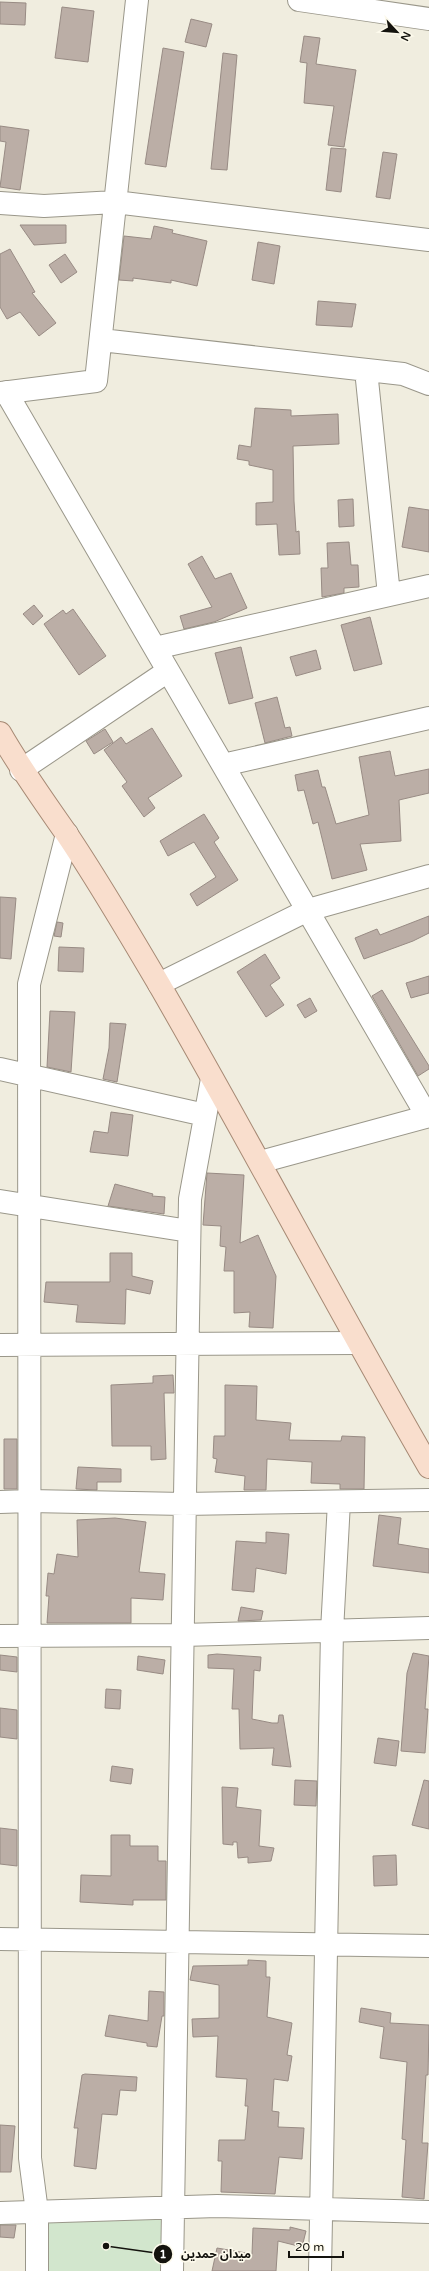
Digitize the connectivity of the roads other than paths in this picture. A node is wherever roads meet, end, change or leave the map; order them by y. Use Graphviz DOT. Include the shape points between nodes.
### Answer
graph roads {
  1 [pos="137,0"];
  2 [pos="300,0"];
  3 [pos="429,19"];
  4 [pos="115,202"];
  5 [pos="0,203"];
  6 [pos="429,240"];
  7 [pos="101,340"];
  8 [pos="366,370"];
  9 [pos="429,384"];
  10 [pos="3,392"];
  11 [pos="429,586"];
  12 [pos="389,595"];
  13 [pos="155,648"];
  14 [pos="168,671"];
  15 [pos="429,718"];
  16 [pos="0,733"];
  17 [pos="223,765"];
  18 [pos="21,770"];
  19 [pos="67,834"];
  20 [pos="429,876"];
  21 [pos="308,910"];
  22 [pos="159,984"];
  23 [pos="0,1069"];
  24 [pos="29,1075"];
  25 [pos="212,1079"];
  26 [pos="206,1115"];
  27 [pos="428,1116"];
  28 [pos="260,1162"];
  29 [pos="0,1201"];
  30 [pos="29,1205"];
  31 [pos="189,1231"];
  32 [pos="357,1343"];
  33 [pos="187,1344"];
  34 [pos="0,1345"];
  35 [pos="29,1345"];
  36 [pos="429,1467"];
  37 [pos="429,1500"];
  38 [pos="30,1501"];
  39 [pos="0,1502"];
  40 [pos="339,1502"];
  41 [pos="184,1504"];
  42 [pos="429,1628"];
  43 [pos="332,1631"];
  44 [pos="0,1636"];
  45 [pos="30,1636"];
  46 [pos="182,1636"];
  47 [pos="0,1939"];
  48 [pos="30,1940"];
  49 [pos="178,1942"];
  50 [pos="326,1945"];
  51 [pos="429,1946"];
  52 [pos="173,2208"];
  53 [pos="321,2209"];
  54 [pos="38,2212"];
  55 [pos="429,2212"];
  56 [pos="0,2213"];
  57 [pos="37,2271"];
  58 [pos="172,2271"];
  59 [pos="320,2271"];
  1 -- 4 [label="street"];
  2 -- 3 [label="street"];
  4 -- 5 [label="street" via="44,206"];
  4 -- 6 [label="street"];
  4 -- 7 [label="street"];
  7 -- 8 [label="street"];
  7 -- 10 [label="street" via="96,381"];
  8 -- 9 [label="street" via="403,374"];
  8 -- 12 [label="street"];
  10 -- 13 [label="street"];
  11 -- 12 [label="street"];
  12 -- 13 [label="street"];
  13 -- 14 [label="street"];
  14 -- 17 [label="street"];
  14 -- 18 [label="street"];
  15 -- 17 [label="street"];
  16 -- 18 [label="main road"];
  17 -- 21 [label="street"];
  18 -- 19 [label="main road"];
  19 -- 22 [label="main road"];
  19 -- 24 [label="street" via="29,984"];
  20 -- 21 [label="street"];
  21 -- 22 [label="street"];
  21 -- 27 [label="street"];
  22 -- 25 [label="main road"];
  23 -- 24 [label="street"];
  24 -- 26 [label="street"];
  24 -- 30 [label="street"];
  25 -- 26 [label="street"];
  25 -- 28 [label="main road"];
  26 -- 31 [label="street" via="190,1199"];
  27 -- 28 [label="street"];
  28 -- 32 [label="main road"];
  29 -- 30 [label="street"];
  30 -- 31 [label="street"];
  30 -- 35 [label="street"];
  31 -- 33 [label="street"];
  32 -- 33 [label="street"];
  32 -- 36 [label="main road"];
  33 -- 35 [label="street"];
  33 -- 41 [label="street"];
  34 -- 35 [label="street"];
  35 -- 38 [label="street"];
  37 -- 40 [label="street"];
  38 -- 39 [label="street"];
  38 -- 41 [label="street"];
  38 -- 45 [label="street"];
  40 -- 41 [label="street"];
  40 -- 43 [label="street"];
  41 -- 46 [label="street"];
  42 -- 43 [label="street"];
  43 -- 46 [label="street"];
  43 -- 50 [label="street"];
  44 -- 45 [label="street"];
  45 -- 46 [label="street"];
  45 -- 48 [label="street"];
  46 -- 49 [label="street"];
  47 -- 48 [label="street"];
  48 -- 49 [label="street"];
  48 -- 54 [label="street" via="30,2158"];
  49 -- 50 [label="street"];
  49 -- 52 [label="street"];
  50 -- 51 [label="street"];
  50 -- 53 [label="street"];
  52 -- 53 [label="street" via="217,2206"];
  52 -- 54 [label="street"];
  52 -- 58 [label="street"];
  53 -- 55 [label="street"];
  53 -- 59 [label="street"];
  54 -- 56 [label="street"];
  54 -- 57 [label="street"];
}
